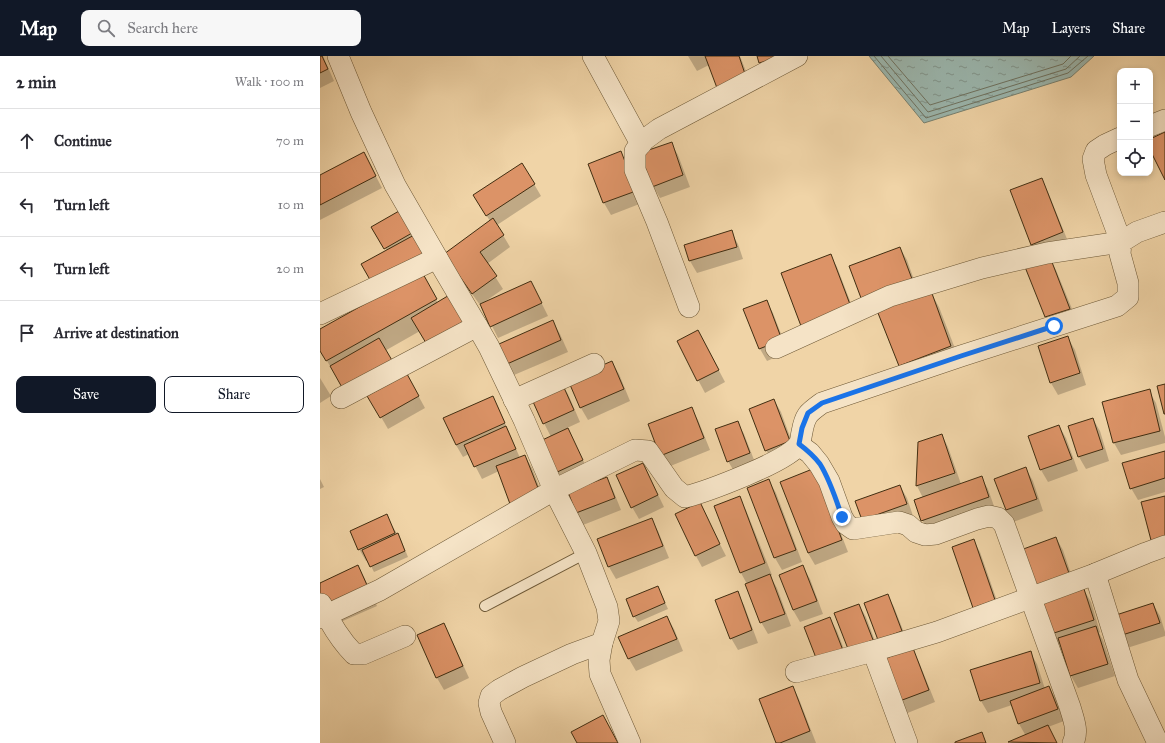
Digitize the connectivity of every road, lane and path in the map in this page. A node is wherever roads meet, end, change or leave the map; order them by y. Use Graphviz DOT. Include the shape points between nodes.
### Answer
graph roads {
  1 [pos="338,56"];
  2 [pos="593,56"];
  3 [pos="797,56"];
  4 [pos="1165,120"];
  5 [pos="1153,125"];
  6 [pos="1117,139"];
  7 [pos="641,144"];
  8 [pos="1165,222"];
  9 [pos="1121,242"];
  10 [pos="437,258"];
  11 [pos="689,307"];
  12 [pos="320,314"];
  13 [pos="478,326"];
  14 [pos="776,348"];
  15 [pos="594,364"];
  16 [pos="341,398"];
  17 [pos="514,400"];
  18 [pos="799,444"];
  19 [pos="554,490"];
  20 [pos="1165,546"];
  21 [pos="586,553"];
  22 [pos="1094,574"];
  23 [pos="1030,598"];
  24 [pos="485,606"];
  25 [pos="322,612"];
  26 [pos="405,636"];
  27 [pos="602,644"];
  28 [pos="873,651"];
  29 [pos="796,672"];
  30 [pos="505,743"];
  31 [pos="630,743"];
  32 [pos="907,743"];
  33 [pos="1073,743"];
  34 [pos="1158,743"];
  1 -- 10 [label="street" via="396,185"];
  2 -- 7 [label="street"];
  3 -- 7 [label="street" via="659,129"];
  4 -- 5 [label="street"];
  6 -- 9 [label="street" via="1096,151 1093,159"];
  7 -- 11 [label="street" via="635,152 635,170"];
  8 -- 9 [label="street" via="1136,232"];
  9 -- 14 [label="street" via="1047,253 947,278 890,296"];
  9 -- 18 [label="street" via="1120,254 1128,283 1128,297 1117,306 822,403 808,413"];
  10 -- 12 [label="street"];
  10 -- 13 [label="street"];
  13 -- 16 [label="street"];
  13 -- 17 [label="street"];
  15 -- 17 [label="street"];
  17 -- 19 [label="street"];
  18 -- 19 [label="street" via="785,457 765,467 685,497 674,488 648,452 635,450"];
  18 -- 23 [label="street" via="819,464 829,481 842,517 846,524 853,528 899,522 925,535 936,534 989,516 998,518 1004,524"];
  19 -- 21 [label="street"];
  19 -- 25 [label="street" via="380,590"];
  20 -- 22 [label="street"];
  21 -- 24 [label="lane"];
  21 -- 27 [label="street" via="607,606 609,621"];
  22 -- 23 [label="street"];
  22 -- 34 [label="street" via="1128,680"];
  23 -- 28 [label="street" via="937,632"];
  23 -- 33 [label="street" via="1070,707 1075,724 1076,738"];
  25 -- 26 [label="street" via="354,654 362,654"];
  27 -- 30 [label="street" via="558,660 491,696 488,703"];
  27 -- 31 [label="street" via="598,660 600,674"];
  28 -- 29 [label="street"];
  28 -- 32 [label="street"];
}
